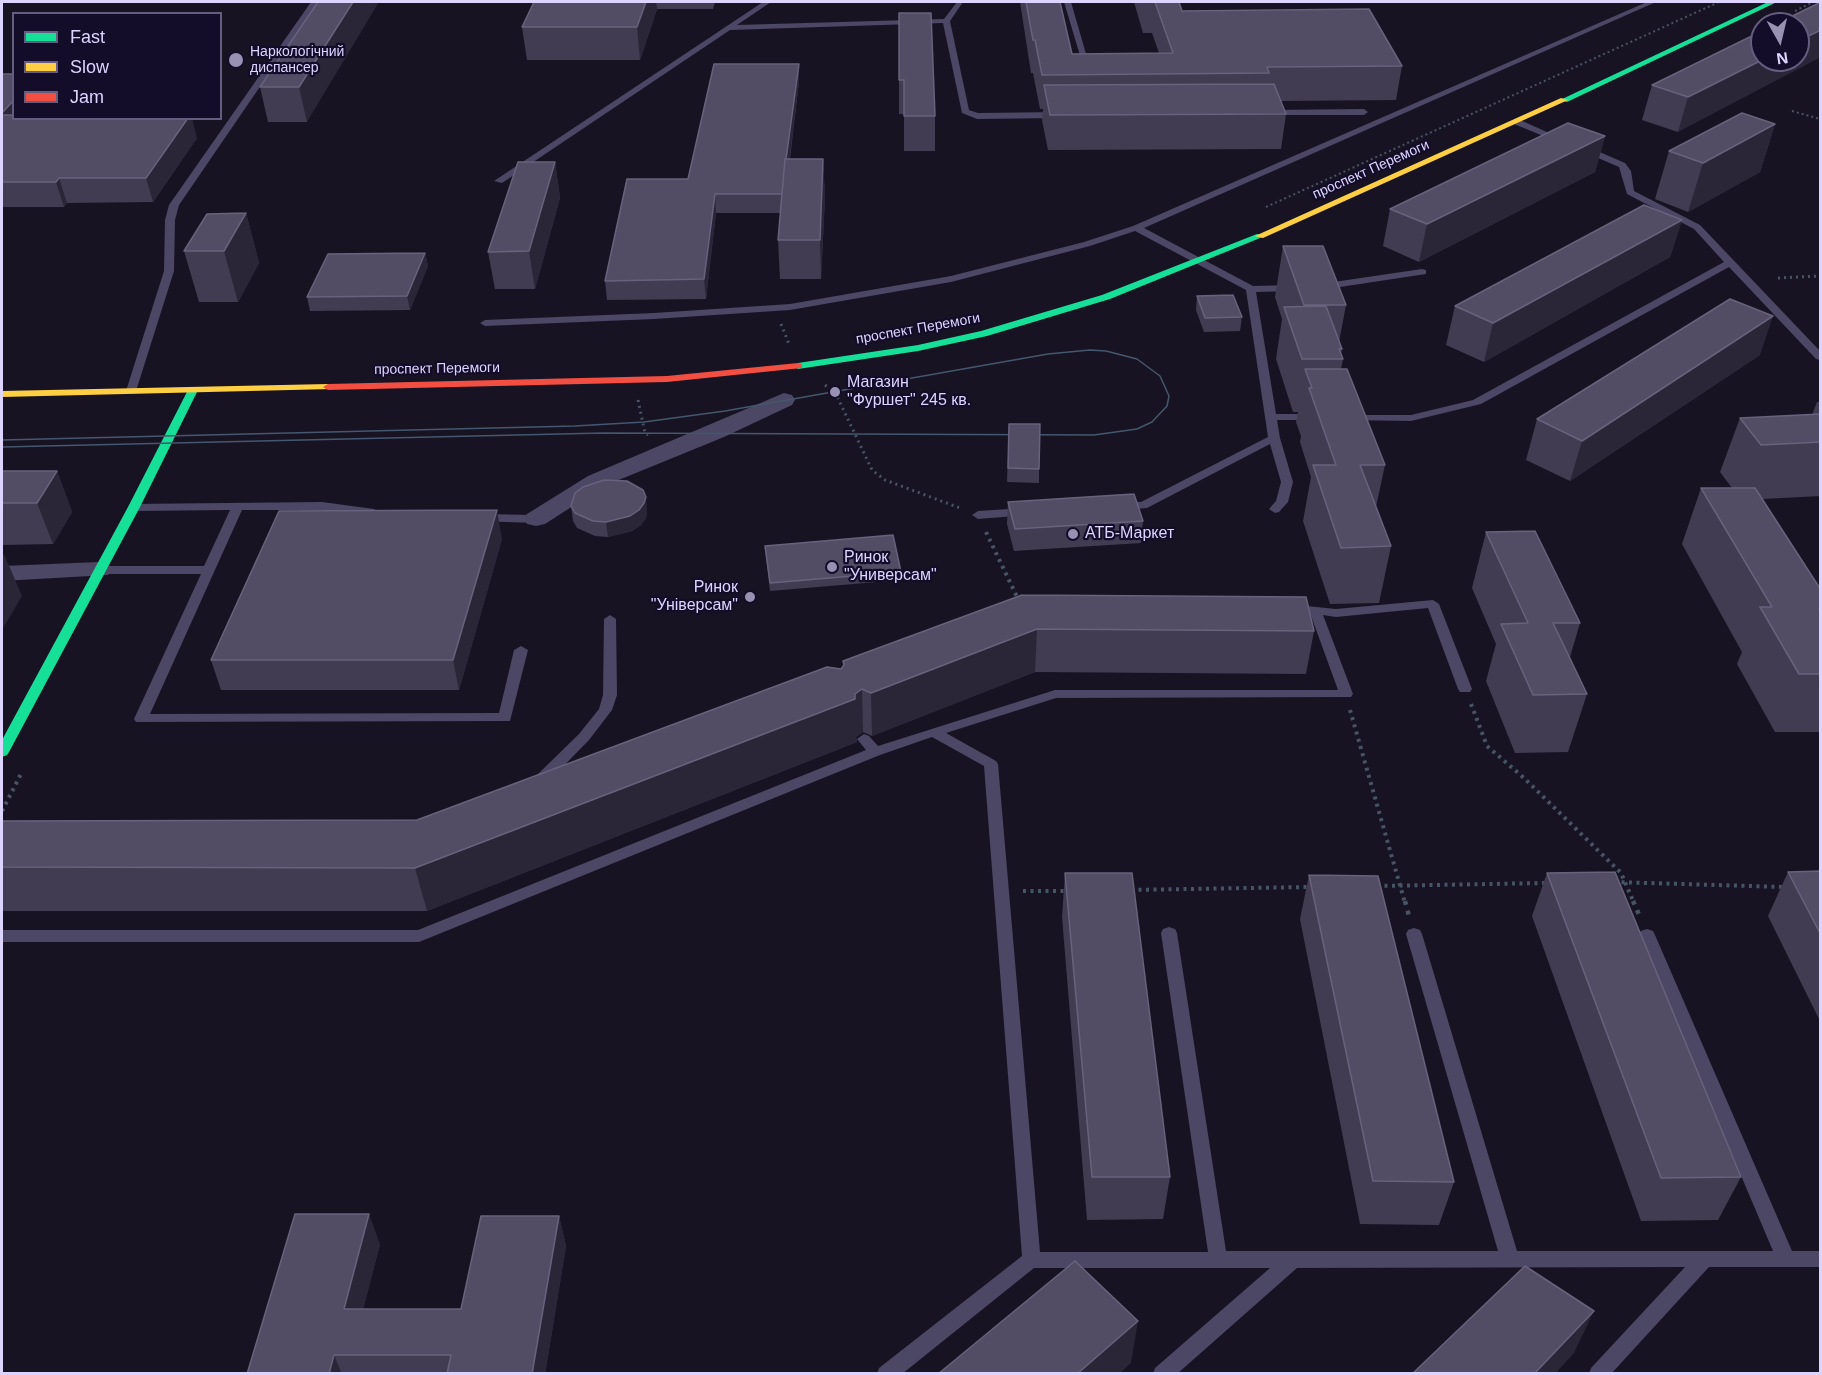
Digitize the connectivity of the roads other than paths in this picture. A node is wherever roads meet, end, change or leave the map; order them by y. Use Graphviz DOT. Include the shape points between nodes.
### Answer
graph roads {
  1 [pos="314,2"];
  2 [pos="767,2"];
  3 [pos="960,2"];
  4 [pos="1067,2"];
  5 [pos="1652,2"];
  6 [pos="1773,2"];
  7 [pos="946,21"];
  8 [pos="727,28"];
  9 [pos="1088,69"];
  10 [pos="1364,112"];
  11 [pos="1258,113"];
  12 [pos="1071,115"];
  13 [pos="1517,122"];
  14 [pos="499,181"];
  15 [pos="1136,228"];
  16 [pos="1201,261"];
  17 [pos="1731,261"];
  18 [pos="1422,272"];
  19 [pos="1251,289"];
  20 [pos="485,323"];
  21 [pos="1821,357"];
  22 [pos="193,390"];
  23 [pos="130,391"];
  24 [pos="2,394"];
  25 [pos="784,400"];
  26 [pos="1270,417"];
  27 [pos="1274,438"];
  28 [pos="238,506"];
  29 [pos="134,507"];
  30 [pos="1108,507"];
  31 [pos="1275,508"];
  32 [pos="1037,512"];
  33 [pos="978,515"];
  34 [pos="386,516"];
  35 [pos="466,518"];
  36 [pos="536,519"];
  37 [pos="99,570"];
  38 [pos="209,570"];
  39 [pos="2,574"];
  40 [pos="1278,605"];
  41 [pos="1315,610"];
  42 [pos="610,619"];
  43 [pos="522,650"];
  44 [pos="1465,689"];
  45 [pos="933,732"];
  46 [pos="2,752"];
  47 [pos="576,766"];
  48 [pos="1169,933"];
  49 [pos="1414,934"];
  50 [pos="1647,935"];
  51 [pos="2,936"];
  52 [pos="1510,1259"];
  53 [pos="1786,1259"];
  54 [pos="1821,1259"];
  55 [pos="1031,1260"];
  56 [pos="1218,1260"];
  57 [pos="1293,1260"];
  58 [pos="1704,1260"];
  59 [pos="886,1374"];
  60 [pos="1162,1374"];
  61 [pos="1598,1374"];
  1 -- 23 [label="lane" via="174,205 169,271"];
  2 -- 8 [label="lane"];
  3 -- 7 [label="lane"];
  4 -- 9 [label="lane"];
  5 -- 15 [label="lane"];
  6 -- 13 [label="main road, проспект Перемоги"];
  7 -- 8 [label="lane"];
  7 -- 12 [label="lane" via="965,111 977,116"];
  8 -- 14 [label="lane"];
  10 -- 11 [label="lane"];
  13 -- 16 [label="main road, проспект Перемоги"];
  13 -- 17 [label="lane" via="1616,161 1626,171 1630,192 1688,220"];
  15 -- 16 [label="lane"];
  15 -- 20 [label="lane" via="951,279 819,303"];
  16 -- 19 [label="lane"];
  16 -- 22 [label="main road, проспект Перемоги" via="1075,309 983,334 799,366 617,381"];
  17 -- 21 [label="lane"];
  17 -- 26 [label="lane" via="1477,402 1411,418"];
  18 -- 19 [label="lane" via="1327,286"];
  19 -- 26 [label="lane"];
  22 -- 23 [label="main road, проспект Перемоги"];
  22 -- 29 [label="main road"];
  23 -- 24 [label="main road, проспект Перемоги"];
  25 -- 36 [label="street" via="596,481"];
  26 -- 27 [label="lane"];
  27 -- 30 [label="lane" via="1143,505"];
  27 -- 31 [label="lane" via="1287,482 1282,502"];
  28 -- 29 [label="lane"];
  28 -- 34 [label="lane" via="322,506"];
  28 -- 38 [label="lane"];
  29 -- 37 [label="main road"];
  32 -- 33 [label="lane"];
  35 -- 36 [label="lane"];
  37 -- 38 [label="lane"];
  37 -- 39 [label="street"];
  37 -- 46 [label="main road"];
  38 -- 43 [label="lane" via="141,718 505,718"];
  40 -- 41 [label="lane"];
  41 -- 44 [label="lane" via="1373,612 1433,604"];
  41 -- 45 [label="lane" via="1346,694 1055,694"];
  42 -- 47 [label="lane" via="610,695 605,710 584,737 538,780"];
  45 -- 51 [label="lane" via="869,746 419,936"];
  45 -- 55 [label="lane" via="991,764"];
  48 -- 56 [label="lane"];
  49 -- 52 [label="lane"];
  50 -- 53 [label="lane"];
  52 -- 57 [label="lane"];
  52 -- 58 [label="lane"];
  53 -- 54 [label="lane"];
  53 -- 58 [label="lane"];
  55 -- 56 [label="lane"];
  55 -- 59 [label="lane"];
  56 -- 57 [label="lane"];
  57 -- 60 [label="lane"];
  58 -- 61 [label="lane"];
}
